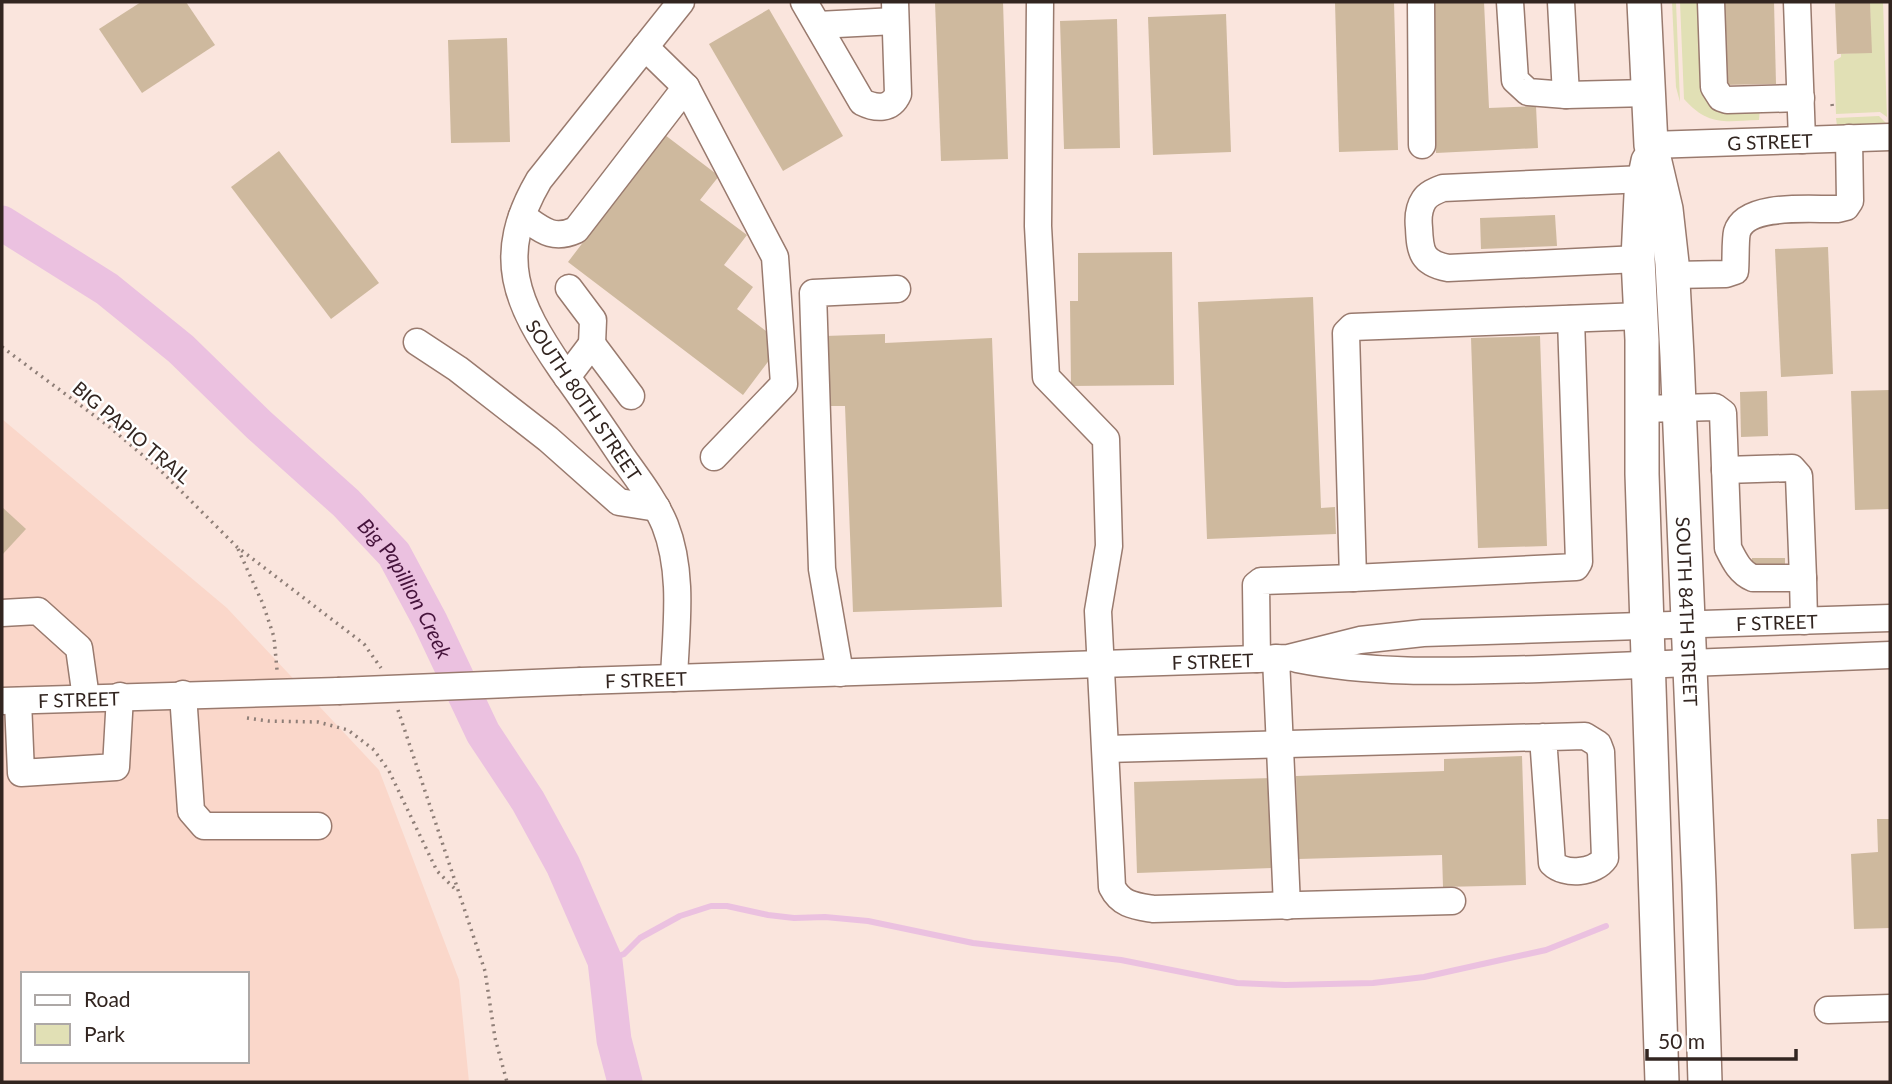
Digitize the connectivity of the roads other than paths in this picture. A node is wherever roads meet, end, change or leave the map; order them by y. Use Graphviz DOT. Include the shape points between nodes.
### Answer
graph roads {
  1 [pos="681,2"];
  2 [pos="804,2"];
  3 [pos="1040,2"];
  4 [pos="1421,2"];
  5 [pos="1510,2"];
  6 [pos="1561,2"];
  7 [pos="1644,2"];
  8 [pos="1711,2"];
  9 [pos="1797,2"];
  10 [pos="895,11"];
  11 [pos="818,25"];
  12 [pos="645,47"];
  13 [pos="686,87"];
  14 [pos="1648,93"];
  15 [pos="1566,95"];
  16 [pos="1801,98"];
  17 [pos="1890,137"];
  18 [pos="1849,138"];
  19 [pos="1802,140"];
  20 [pos="1422,145"];
  21 [pos="1651,145"];
  22 [pos="1644,179"];
  23 [pos="522,216"];
  24 [pos="1638,259"];
  25 [pos="1673,275"];
  26 [pos="569,288"];
  27 [pos="897,289"];
  28 [pos="1640,316"];
  29 [pos="1571,319"];
  30 [pos="417,342"];
  31 [pos="592,344"];
  32 [pos="567,377"];
  33 [pos="631,396"];
  34 [pos="1680,408"];
  35 [pos="1642,409"];
  36 [pos="714,457"];
  37 [pos="1725,470"];
  38 [pos="657,508"];
  39 [pos="1353,578"];
  40 [pos="1803,578"];
  41 [pos="2,613"];
  42 [pos="1890,618"];
  43 [pos="1804,621"];
  44 [pos="1688,625"];
  45 [pos="1647,626"];
  46 [pos="1890,655"];
  47 [pos="1274,658"];
  48 [pos="1689,663"];
  49 [pos="1100,664"];
  50 [pos="1648,665"];
  51 [pos="840,673"];
  52 [pos="674,678"];
  53 [pos="183,694"];
  54 [pos="120,696"];
  55 [pos="86,698"];
  56 [pos="10,701"];
  57 [pos="1543,737"];
  58 [pos="1281,745"];
  59 [pos="1106,749"];
  60 [pos="318,826"];
  61 [pos="1452,901"];
  62 [pos="1287,906"];
  63 [pos="1890,1008"];
  64 [pos="1828,1010"];
  65 [pos="1662,1082"];
  66 [pos="1705,1082"];
  1 -- 12 [label="street, SOUTH 80TH STREET"];
  2 -- 11 [label="street"];
  3 -- 49 [label="street" via="1038,226 1046,377 1106,439 1109,546 1098,611"];
  4 -- 20 [label="street"];
  5 -- 15 [label="street" via="1515,80 1528,92"];
  6 -- 15 [label="street"];
  7 -- 14 [label="main road, SOUTH 84TH STREET"];
  8 -- 16 [label="street" via="1714,87 1721,98"];
  9 -- 16 [label="street"];
  10 -- 11 [label="street"];
  10 -- 11 [label="street" via="898,93 885,107 862,102"];
  12 -- 13 [label="street"];
  12 -- 23 [label="street, SOUTH 80TH STREET" via="539,180"];
  13 -- 23 [label="street" via="576,230 564,235 546,233"];
  13 -- 36 [label="street" via="775,257 776,270 784,384"];
  14 -- 15 [label="street"];
  14 -- 21 [label="main road, SOUTH 84TH STREET"];
  16 -- 19 [label="street"];
  17 -- 18 [label="street, G STREET"];
  18 -- 19 [label="street, G STREET"];
  18 -- 25 [label="street" via="1851,184 1846,207 1761,212 1737,232 1735,271"];
  19 -- 21 [label="street, G STREET"];
  21 -- 22 [label="main road, SOUTH 84TH STREET"];
  21 -- 25 [label="main road, SOUTH 84TH STREET" via="1666,209"];
  22 -- 24 [label="main road, SOUTH 84TH STREET"];
  22 -- 24 [label="street" via="1443,188 1430,193 1418,214 1419,248 1438,267"];
  23 -- 32 [label="street, SOUTH 80TH STREET" via="514,257 518,292 535,331"];
  24 -- 28 [label="main road, SOUTH 84TH STREET"];
  25 -- 34 [label="main road, SOUTH 84TH STREET"];
  26 -- 31 [label="street" via="593,320"];
  27 -- 51 [label="street" via="813,293 821,569"];
  28 -- 29 [label="street"];
  28 -- 35 [label="main road, SOUTH 84TH STREET"];
  29 -- 39 [label="street" via="1576,567"];
  29 -- 39 [label="street" via="1353,327 1346,333"];
  30 -- 38 [label="street" via="548,439 619,502"];
  31 -- 32 [label="street"];
  31 -- 33 [label="street"];
  32 -- 38 [label="street, SOUTH 80TH STREET"];
  34 -- 35 [label="street"];
  34 -- 37 [label="street" via="1715,407 1723,414"];
  34 -- 44 [label="main road, SOUTH 84TH STREET"];
  35 -- 45 [label="main road, SOUTH 84TH STREET"];
  37 -- 40 [label="street" via="1728,548 1735,562 1753,578"];
  37 -- 40 [label="street" via="1792,468 1799,476"];
  38 -- 52 [label="street, SOUTH 80TH STREET" via="677,582"];
  39 -- 47 [label="street" via="1261,581 1256,585"];
  40 -- 43 [label="street"];
  41 -- 55 [label="street" via="38,611 79,648"];
  42 -- 43 [label="street, F STREET"];
  43 -- 44 [label="street, F STREET"];
  44 -- 45 [label="street, F STREET"];
  44 -- 48 [label="main road, SOUTH 84TH STREET"];
  45 -- 47 [label="street, F STREET" via="1423,633 1360,640"];
  45 -- 50 [label="main road, SOUTH 84TH STREET"];
  46 -- 48 [label="street, F STREET"];
  47 -- 49 [label="street, F STREET"];
  47 -- 50 [label="street, F STREET" via="1401,672"];
  47 -- 58 [label="street"];
  48 -- 50 [label="street, F STREET"];
  48 -- 66 [label="main road, SOUTH 84TH STREET"];
  49 -- 51 [label="street, F STREET"];
  49 -- 59 [label="street"];
  50 -- 65 [label="main road, SOUTH 84TH STREET"];
  51 -- 52 [label="street, F STREET"];
  52 -- 53 [label="street, F STREET, bridge"];
  53 -- 54 [label="street, F STREET"];
  53 -- 60 [label="street" via="191,811 204,826"];
  54 -- 55 [label="street, F STREET"];
  54 -- 56 [label="street" via="116,766 21,773"];
  55 -- 56 [label="street, F STREET"];
  57 -- 57 [label="street" via="1584,736 1598,744 1601,752 1605,858 1591,869 1564,870 1552,863"];
  57 -- 58 [label="street"];
  58 -- 59 [label="street"];
  58 -- 62 [label="street"];
  59 -- 62 [label="street" via="1112,887 1121,900 1153,909"];
  61 -- 62 [label="street"];
  63 -- 64 [label="street"];
}
